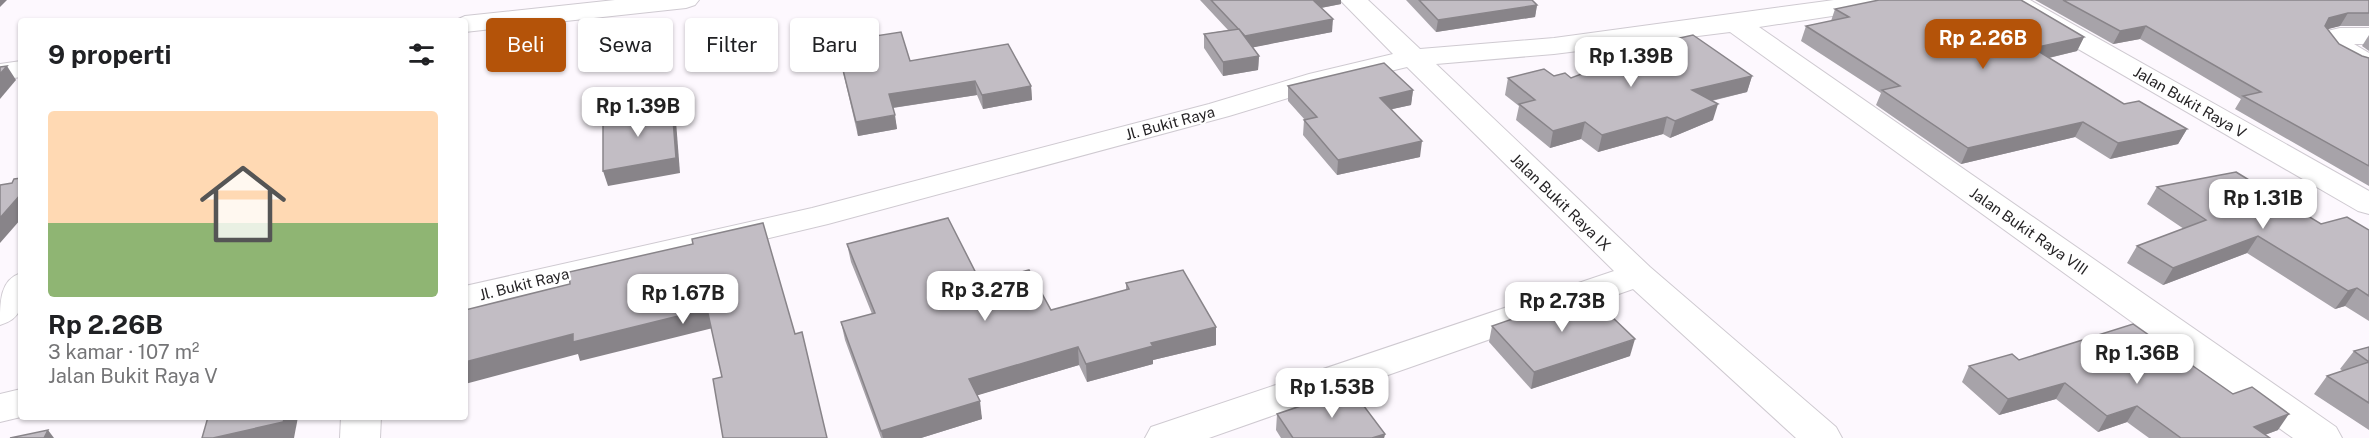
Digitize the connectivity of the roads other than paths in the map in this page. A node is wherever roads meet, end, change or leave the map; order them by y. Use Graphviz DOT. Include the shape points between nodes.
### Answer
graph roads {
  1 [pos="686,0"];
  2 [pos="1353,0"];
  3 [pos="1885,0"];
  4 [pos="2011,0"];
  5 [pos="1735,23"];
  6 [pos="468,24"];
  7 [pos="2369,36"];
  8 [pos="1412,58"];
  9 [pos="2369,64"];
  10 [pos="18,69"];
  11 [pos="0,72"];
  12 [pos="2369,204"];
  13 [pos="1638,275"];
  14 [pos="18,288"];
  15 [pos="468,297"];
  16 [pos="0,314"];
  17 [pos="18,404"];
  18 [pos="0,408"];
  19 [pos="362,420"];
  20 [pos="360,438"];
  21 [pos="1165,438"];
  22 [pos="1822,438"];
  23 [pos="2322,438"];
  1 -- 6 [label="street"];
  2 -- 8 [label="street, Jalan Bukit Raya IX"];
  3 -- 5 [label="street, Jl. Bukit Raya"];
  4 -- 12 [label="street, Jalan Bukit Raya V"];
  5 -- 8 [label="street, Jl. Bukit Raya" via="1554,46"];
  5 -- 23 [label="street, Jalan Bukit Raya VIII"];
  7 -- 9 [label="street" via="2332,38 2334,44"];
  8 -- 13 [label="street, Jalan Bukit Raya IX"];
  8 -- 15 [label="street, Jl. Bukit Raya" via="816,217"];
  10 -- 11 [label="street"];
  13 -- 21 [label="street"];
  13 -- 22 [label="street, Jalan Bukit Raya IX"];
  14 -- 16 [label="street"];
  17 -- 18 [label="street"];
  19 -- 20 [label="street"];
}
